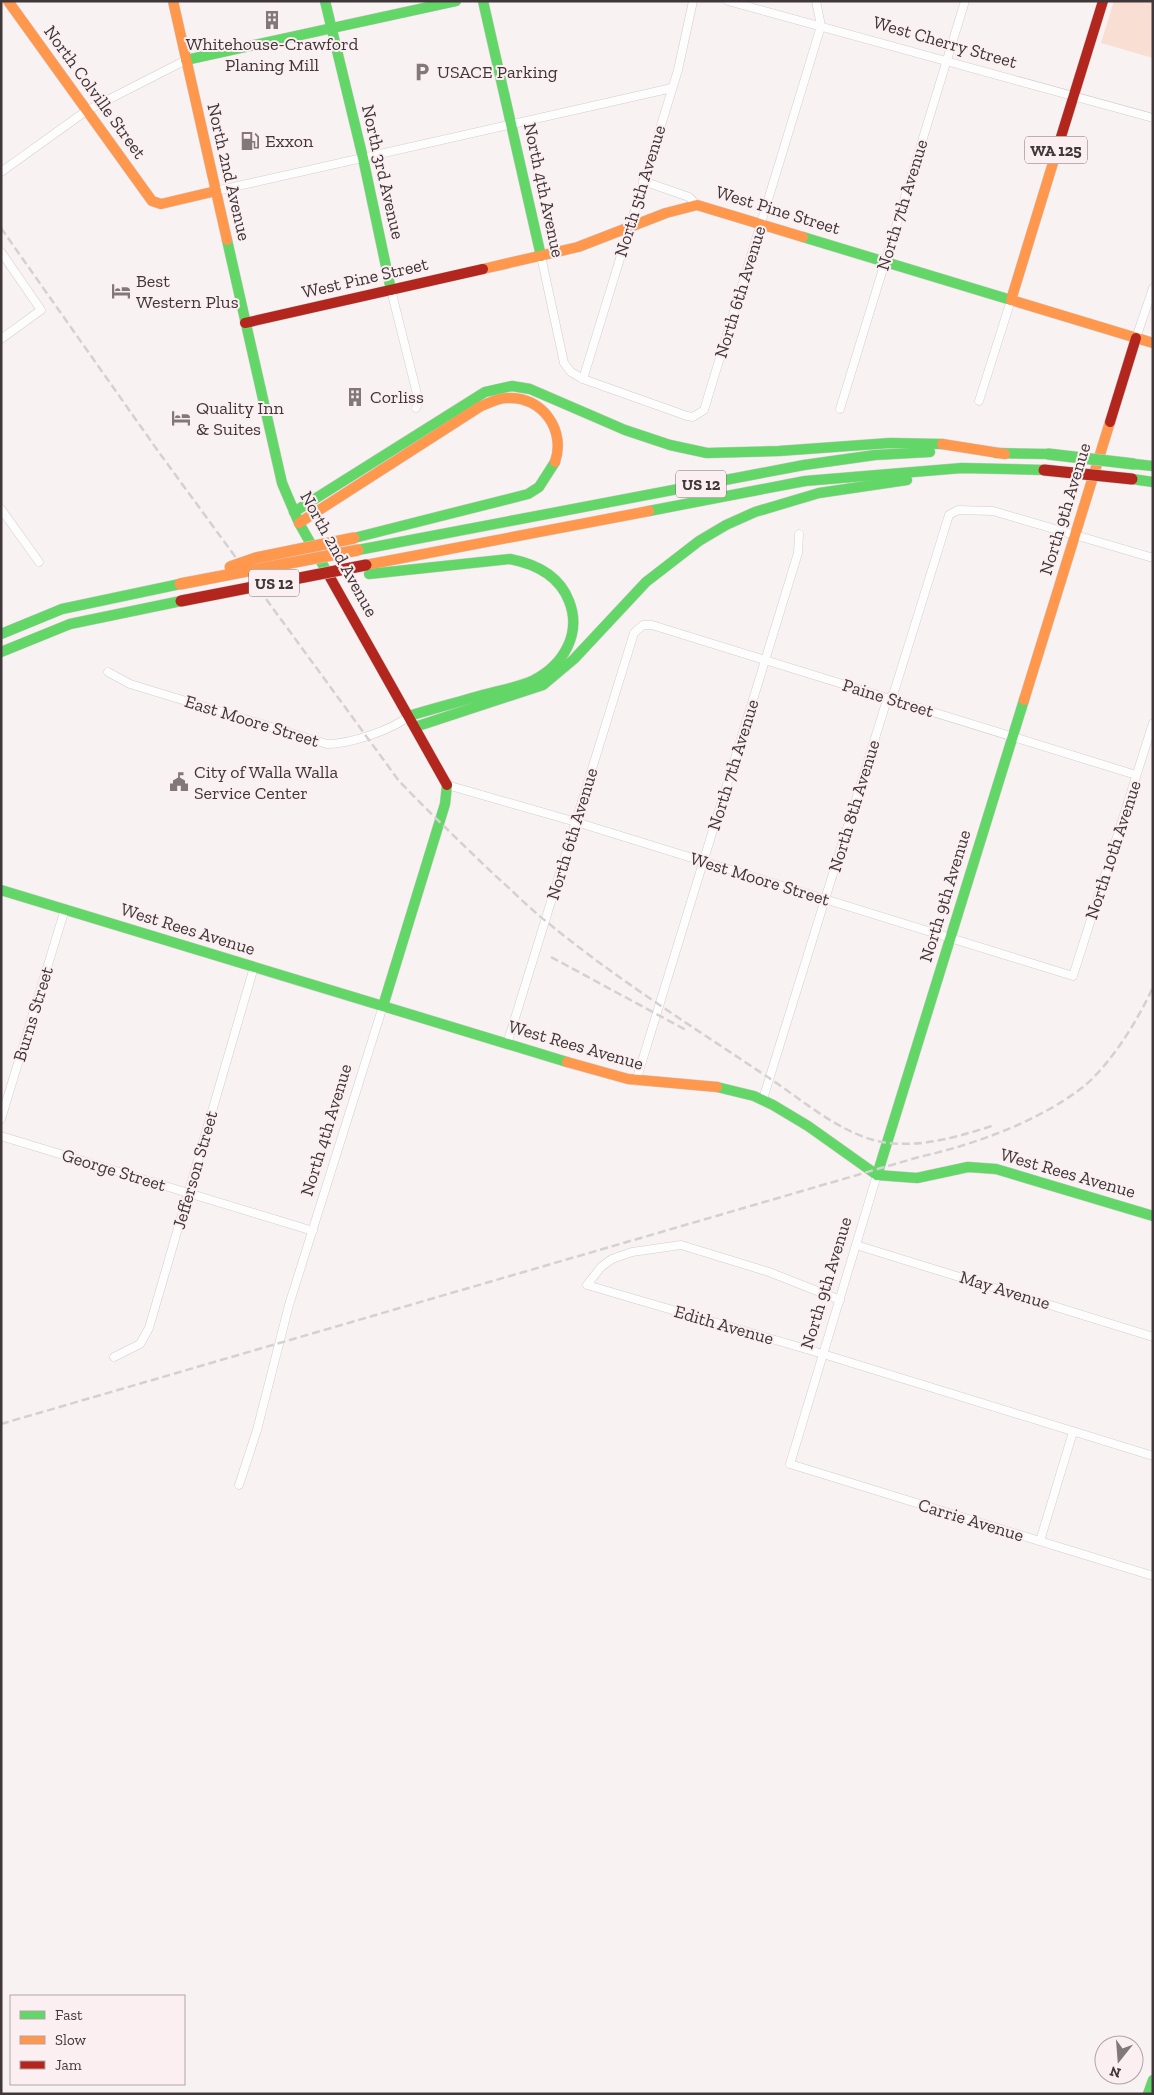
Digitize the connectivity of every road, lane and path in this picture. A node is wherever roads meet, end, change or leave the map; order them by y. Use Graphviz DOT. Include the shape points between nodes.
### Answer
graph roads {
  1 [pos="8,1"];
  2 [pos="173,1"];
  3 [pos="325,1"];
  4 [pos="456,1"];
  5 [pos="483,1"];
  6 [pos="693,1"];
  7 [pos="728,1"];
  8 [pos="816,1"];
  9 [pos="965,1"];
  10 [pos="1103,1"];
  11 [pos="821,26"];
  12 [pos="332,29"];
  13 [pos="186,60"];
  14 [pos="947,61"];
  15 [pos="672,88"];
  16 [pos="1073,96"];
  17 [pos="86,111"];
  18 [pos="1153,118"];
  19 [pos="512,124"];
  20 [pos="363,158"];
  21 [pos="1,172"];
  22 [pos="643,181"];
  23 [pos="216,191"];
  24 [pos="697,205"];
  25 [pos="761,223"];
  26 [pos="628,228"];
  27 [pos="1,252"];
  28 [pos="541,256"];
  29 [pos="885,261"];
  30 [pos="1153,288"];
  31 [pos="391,290"];
  32 [pos="1011,300"];
  33 [pos="245,323"];
  34 [pos="1136,338"];
  35 [pos="1,339"];
  36 [pos="1153,343"];
  37 [pos="583,379"];
  38 [pos="980,402"];
  39 [pos="416,408"];
  40 [pos="840,409"];
  41 [pos="1005,454"];
  42 [pos="1153,466"];
  43 [pos="1007,468"];
  44 [pos="1153,482"];
  45 [pos="1,509"];
  46 [pos="296,517"];
  47 [pos="799,534"];
  48 [pos="1075,535"];
  49 [pos="1153,558"];
  50 [pos="39,562"];
  51 [pos="367,570"];
  52 [pos="180,584"];
  53 [pos="640,626"];
  54 [pos="1,634"];
  55 [pos="1,652"];
  56 [pos="765,660"];
  57 [pos="108,672"];
  58 [pos="889,699"];
  59 [pos="409,716"];
  60 [pos="1153,723"];
  61 [pos="398,725"];
  62 [pos="415,727"];
  63 [pos="1012,736"];
  64 [pos="1136,775"];
  65 [pos="447,785"];
  66 [pos="576,822"];
  67 [pos="703,862"];
  68 [pos="1,890"];
  69 [pos="826,900"];
  70 [pos="65,909"];
  71 [pos="951,938"];
  72 [pos="254,967"];
  73 [pos="1073,976"];
  74 [pos="383,1006"];
  75 [pos="507,1044"];
  76 [pos="636,1082"];
  77 [pos="763,1099"];
  78 [pos="1,1120"];
  79 [pos="1,1136"];
  80 [pos="877,1175"];
  81 [pos="189,1193"];
  82 [pos="1153,1216"];
  83 [pos="313,1231"];
  84 [pos="856,1245"];
  85 [pos="840,1300"];
  86 [pos="1153,1337"];
  87 [pos="823,1354"];
  88 [pos="114,1356"];
  89 [pos="1073,1432"];
  90 [pos="1153,1456"];
  91 [pos="790,1464"];
  92 [pos="239,1485"];
  93 [pos="1040,1541"];
  94 [pos="1153,1576"];
  95 [pos="1153,2080"];
  96 [pos="1148,2094"];
  1 -- 17 [label="main road, North Colville Street"];
  2 -- 13 [label="main road, North 2nd Avenue"];
  3 -- 12 [label="main road, North 3rd Avenue"];
  4 -- 12 [label="main road"];
  5 -- 19 [label="main road, North 4th Avenue"];
  6 -- 15 [label="street, North 5th Avenue"];
  7 -- 11 [label="street, West Cherry Street"];
  8 -- 11 [label="street, North 6th Avenue"];
  9 -- 14 [label="street, North 7th Avenue"];
  10 -- 16 [label="main road, WA 125"];
  11 -- 14 [label="street, West Cherry Street"];
  11 -- 25 [label="street, North 6th Avenue"];
  12 -- 13 [label="main road"];
  12 -- 20 [label="main road, North 3rd Avenue"];
  13 -- 17 [label="street"];
  13 -- 23 [label="main road, North 2nd Avenue"];
  14 -- 16 [label="street, West Cherry Street"];
  14 -- 29 [label="street, North 7th Avenue"];
  15 -- 19 [label="street"];
  15 -- 22 [label="street, North 5th Avenue"];
  16 -- 18 [label="street, West Cherry Street"];
  16 -- 32 [label="main road, WA 125"];
  17 -- 21 [label="street"];
  17 -- 23 [label="main road, North Colville Street" via="154,203"];
  19 -- 20 [label="street"];
  19 -- 28 [label="main road, North 4th Avenue"];
  20 -- 23 [label="street"];
  20 -- 31 [label="main road, North 3rd Avenue"];
  22 -- 24 [label="street" via="689,197"];
  22 -- 26 [label="street, North 5th Avenue"];
  23 -- 33 [label="main road, North 2nd Avenue"];
  24 -- 25 [label="main road, West Pine Street"];
  24 -- 26 [label="main road, West Pine Street" via="671,210"];
  25 -- 29 [label="main road, West Pine Street"];
  25 -- 37 [label="street, North 6th Avenue" via="704,410 686,416"];
  26 -- 28 [label="main road, West Pine Street" via="594,242"];
  26 -- 37 [label="street, North 5th Avenue"];
  27 -- 35 [label="street" via="41,310"];
  28 -- 31 [label="main road, West Pine Street"];
  28 -- 37 [label="street, North 4th Avenue" via="564,363"];
  29 -- 32 [label="main road, West Pine Street"];
  29 -- 40 [label="street, North 7th Avenue"];
  30 -- 34 [label="street"];
  31 -- 33 [label="main road, West Pine Street"];
  31 -- 39 [label="street, North 3rd Avenue" via="419,402"];
  32 -- 34 [label="main road, West Pine Street"];
  32 -- 38 [label="street"];
  33 -- 46 [label="main road, North 2nd Avenue" via="280,474"];
  34 -- 36 [label="main road, West Pine Street"];
  34 -- 48 [label="main road, North 9th Avenue"];
  41 -- 42 [label="main road, US 12, bridge" via="1048,454"];
  41 -- 46 [label="main road" via="944,444 890,443 707,453 625,430 530,389 512,386 485,392"];
  41 -- 52 [label="main road, US 12, bridge" via="949,451 875,455 804,465"];
  43 -- 44 [label="main road, US 12, bridge"];
  43 -- 51 [label="main road, US 12" via="912,471 805,480"];
  43 -- 62 [label="main road" via="967,477 903,480 824,492 790,499 748,514 704,537 666,563 559,675 543,686"];
  45 -- 50 [label="street"];
  46 -- 52 [label="main road, bridge" via="481,406 509,398 530,402 550,416 559,433 559,456 536,491 354,538 256,558"];
  46 -- 59 [label="main road, North 2nd Avenue"];
  47 -- 56 [label="street, North 7th Avenue" via="798,553"];
  48 -- 49 [label="street"];
  48 -- 58 [label="street, North 8th Avenue" via="993,511 968,509 949,515 894,692"];
  48 -- 63 [label="main road, North 9th Avenue"];
  51 -- 55 [label="main road, US 12, bridge" via="281,582 70,624"];
  51 -- 59 [label="main road" via="510,559 531,563 547,572 569,601 572,636 565,654 551,668 533,680"];
  52 -- 54 [label="main road, US 12" via="62,608"];
  53 -- 56 [label="street, Paine Street" via="652,625"];
  53 -- 66 [label="street, North 6th Avenue" via="634,632"];
  56 -- 58 [label="street, Paine Street"];
  56 -- 67 [label="street, North 7th Avenue"];
  57 -- 61 [label="street, East Moore Street" via="130,684 327,744"];
  58 -- 63 [label="street, Paine Street"];
  58 -- 69 [label="street, North 8th Avenue"];
  59 -- 61 [label="street, East Moore Street"];
  59 -- 62 [label="main road, North 2nd Avenue"];
  60 -- 64 [label="street, North 10th Avenue"];
  61 -- 62 [label="street, East Moore Street"];
  62 -- 65 [label="main road, North 2nd Avenue"];
  63 -- 64 [label="street, Paine Street"];
  63 -- 71 [label="main road, North 9th Avenue"];
  64 -- 73 [label="street, North 10th Avenue"];
  65 -- 66 [label="street, West Moore Street"];
  65 -- 74 [label="main road, North 4th Avenue" via="445,804"];
  66 -- 67 [label="street, West Moore Street"];
  66 -- 75 [label="street, North 6th Avenue"];
  67 -- 69 [label="street, West Moore Street"];
  67 -- 76 [label="street, North 7th Avenue"];
  68 -- 70 [label="main road, West Rees Avenue"];
  69 -- 71 [label="street, West Moore Street"];
  69 -- 77 [label="street, North 8th Avenue"];
  70 -- 72 [label="main road, West Rees Avenue"];
  70 -- 78 [label="street, Burns Street"];
  71 -- 73 [label="street, West Moore Street"];
  71 -- 80 [label="main road, North 9th Avenue"];
  72 -- 74 [label="main road, West Rees Avenue"];
  72 -- 81 [label="street, Jefferson Street"];
  74 -- 75 [label="main road, West Rees Avenue"];
  74 -- 83 [label="street, North 4th Avenue"];
  75 -- 76 [label="main road, West Rees Avenue"];
  76 -- 77 [label="main road, West Rees Avenue" via="718,1087"];
  77 -- 80 [label="main road, West Rees Avenue"];
  79 -- 81 [label="street, George Street"];
  80 -- 82 [label="main road, West Rees Avenue" via="911,1179 968,1167 996,1169"];
  80 -- 84 [label="street, North 9th Avenue"];
  81 -- 83 [label="street, George Street"];
  81 -- 88 [label="street, Jefferson Street" via="144,1338 135,1348"];
  83 -- 92 [label="street, North 4th Avenue" via="289,1304 257,1430"];
  84 -- 85 [label="street, North 9th Avenue"];
  84 -- 86 [label="street, May Avenue"];
  85 -- 87 [label="street, North 9th Avenue"];
  85 -- 87 [label="street, Edith Avenue" via="769,1272 681,1245 632,1252 612,1259 587,1285"];
  87 -- 89 [label="street, Edith Avenue"];
  87 -- 91 [label="street, North 9th Avenue"];
  89 -- 90 [label="street, Edith Avenue"];
  89 -- 93 [label="street"];
  91 -- 93 [label="street, Carrie Avenue"];
  93 -- 94 [label="street, Carrie Avenue"];
  95 -- 96 [label="main road"];
}
